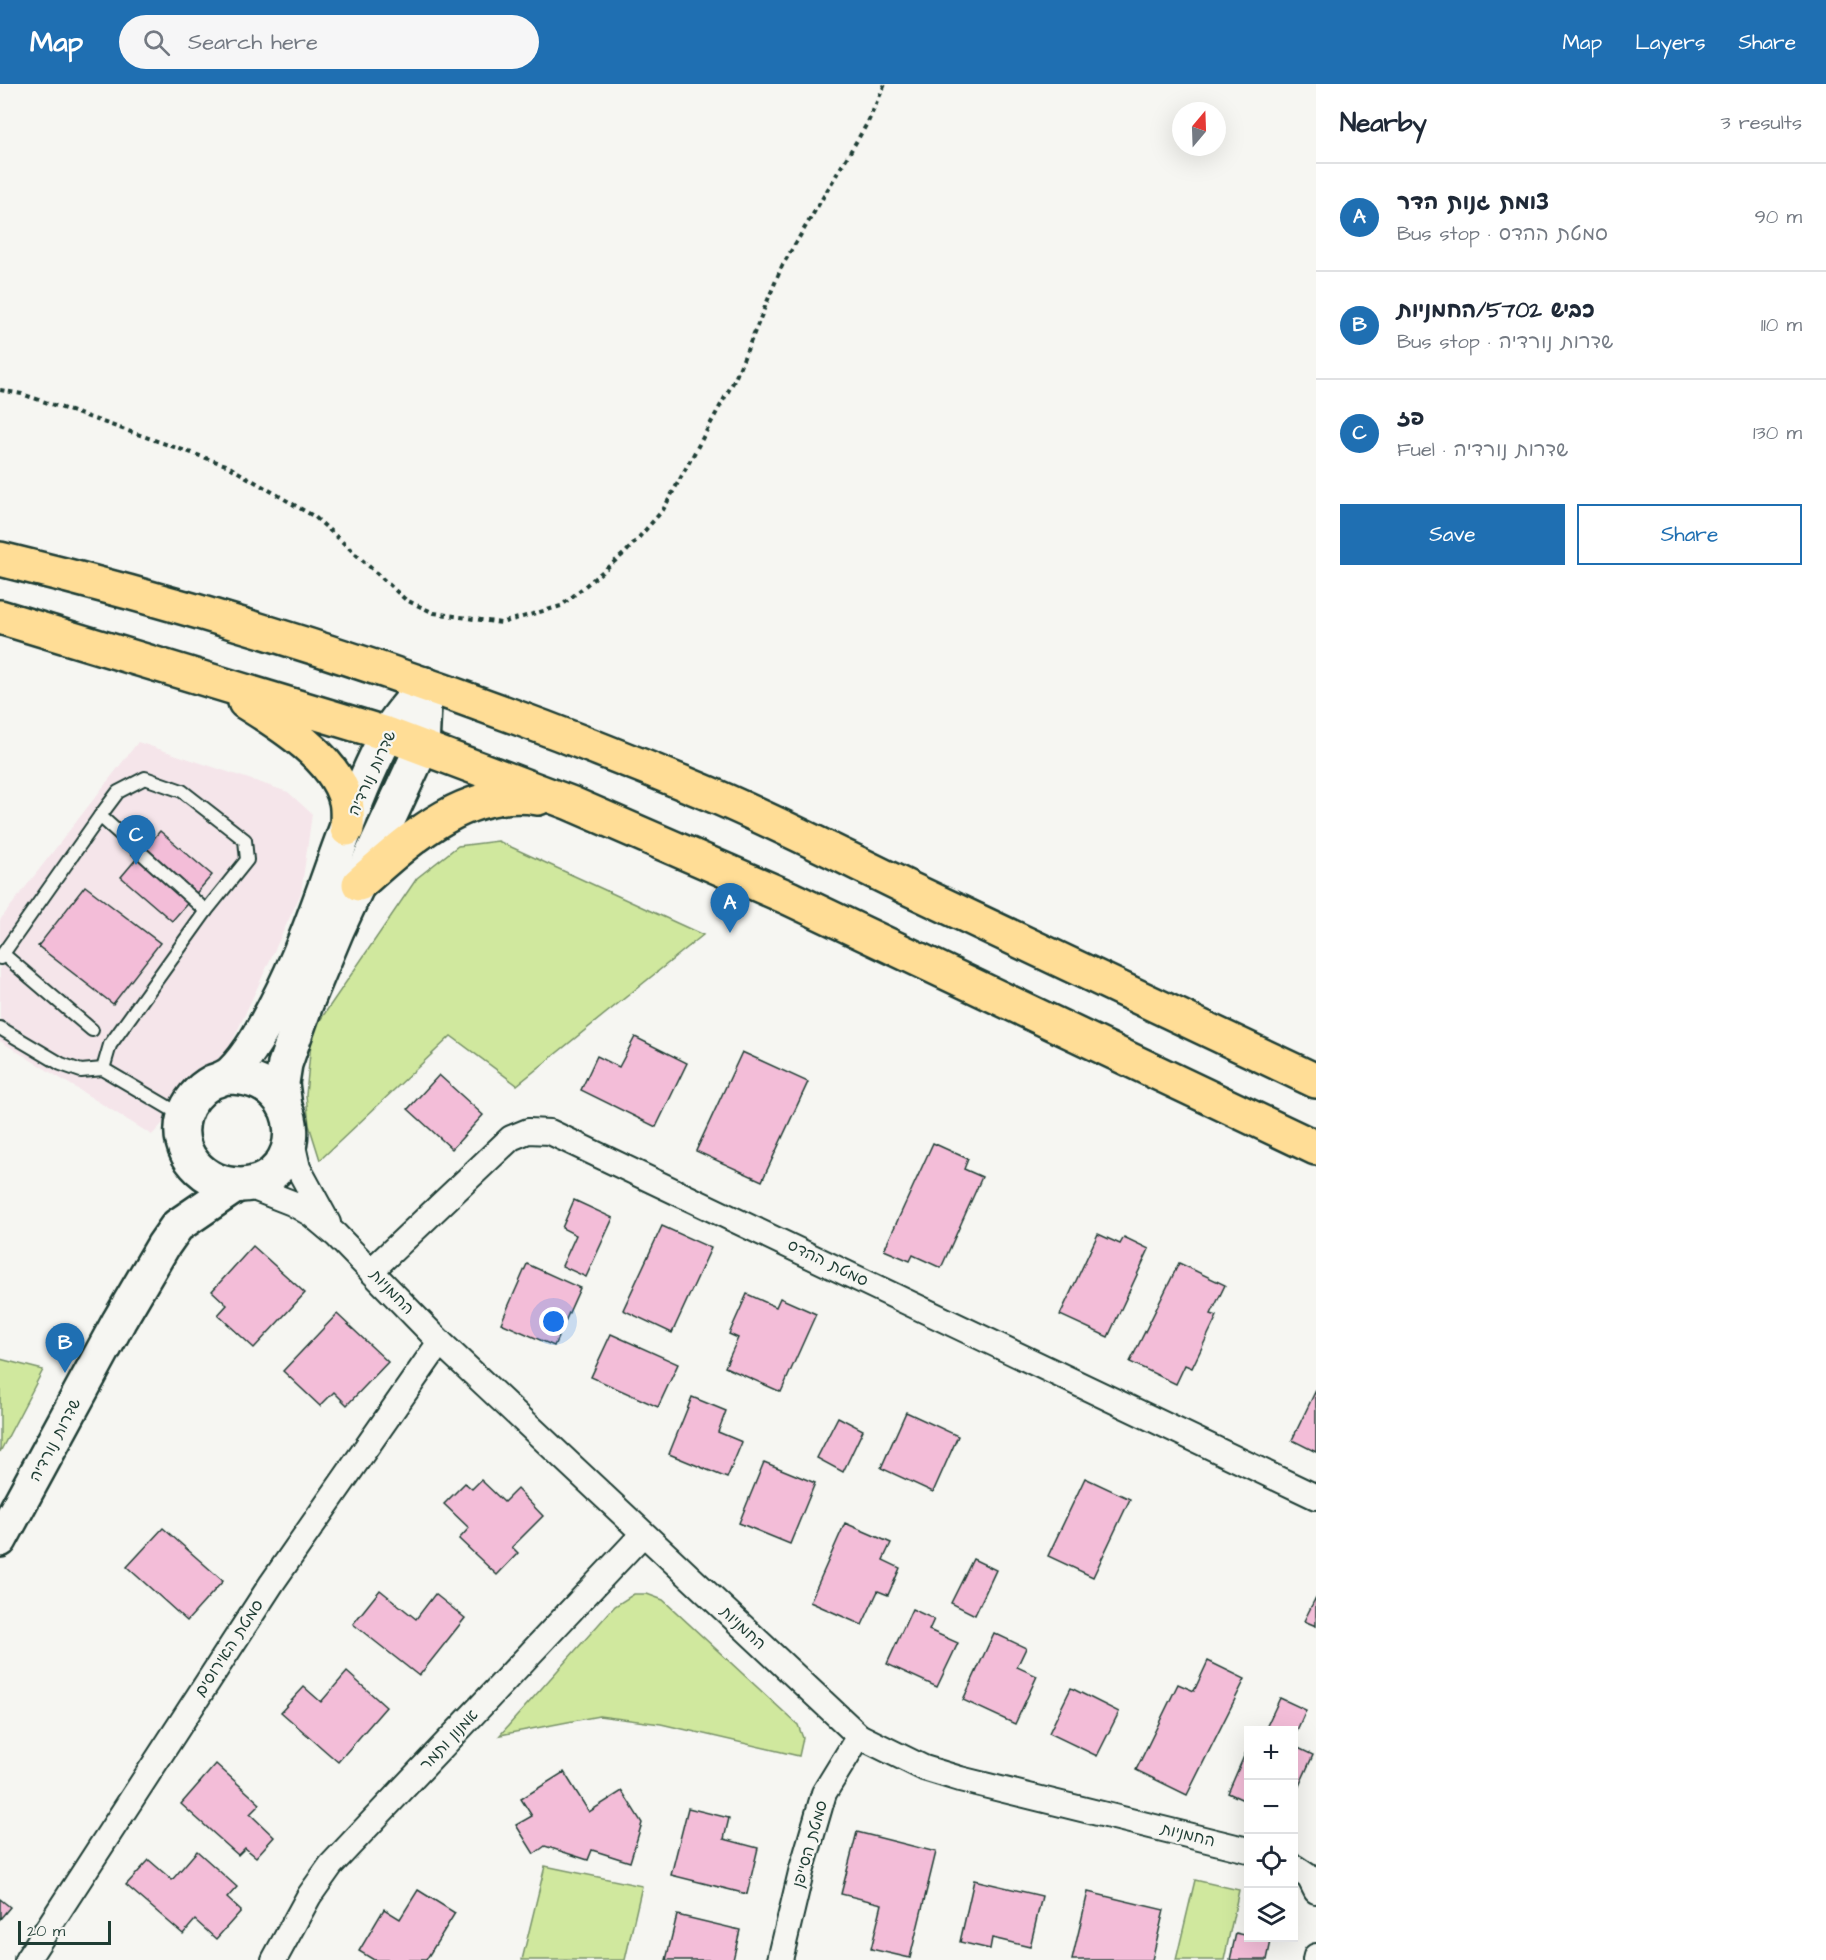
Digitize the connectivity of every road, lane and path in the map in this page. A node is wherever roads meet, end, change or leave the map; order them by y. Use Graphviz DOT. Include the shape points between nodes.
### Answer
graph roads {
  1 [pos="885,84"];
  2 [pos="0,390"];
  3 [pos="0,559"];
  4 [pos="0,617"];
  5 [pos="205,677"];
  6 [pos="425,684"];
  7 [pos="387,734"];
  8 [pos="422,747"];
  9 [pos="570,803"];
  10 [pos="100,816"];
  11 [pos="347,829"];
  12 [pos="359,884"];
  13 [pos="206,911"];
  14 [pos="1,956"];
  15 [pos="0,1028"];
  16 [pos="92,1029"];
  17 [pos="103,1069"];
  18 [pos="227,1077"];
  19 [pos="1316,1081"];
  20 [pos="184,1117"];
  21 [pos="288,1122"];
  22 [pos="1316,1148"];
  23 [pos="187,1153"];
  24 [pos="242,1185"];
  25 [pos="336,1235"];
  26 [pos="164,1246"];
  27 [pos="371,1272"];
  28 [pos="440,1342"];
  29 [pos="1316,1497"];
  30 [pos="643,1534"];
  31 [pos="0,1540"];
  32 [pos="859,1736"];
  33 [pos="1244,1849"];
  34 [pos="1298,1870"];
  35 [pos="1316,1891"];
  36 [pos="27,1960"];
  37 [pos="274,1960"];
  38 [pos="780,1960"];
  1 -- 2 [label="path" via="868,122 782,266 735,379 663,510 626,552 561,606 501,623 434,614 406,600 315,517 226,465 22,394"];
  3 -- 6 [label="highway" via="200,612"];
  4 -- 5 [label="highway"];
  5 -- 7 [label="highway"];
  5 -- 11 [label="highway" via="282,725 312,749 339,783 346,802"];
  6 -- 7 [label="street, שדרות נורדיה"];
  6 -- 8 [label="street, שדרות נורדיה"];
  6 -- 19 [label="highway" via="720,799"];
  7 -- 8 [label="highway"];
  7 -- 11 [label="street, שדרות נורדיה"];
  8 -- 9 [label="highway"];
  8 -- 12 [label="street, שדרות נורדיה"];
  9 -- 12 [label="highway" via="534,797 473,804 431,823"];
  9 -- 22 [label="highway" via="789,898"];
  10 -- 13 [label="lane"];
  10 -- 13 [label="lane" via="118,792 144,778 182,791 244,840 247,860"];
  10 -- 14 [label="lane"];
  11 -- 18 [label="street, שדרות נורדיה" via="278,1001 245,1057"];
  12 -- 21 [label="street, שדרות נורדיה" via="294,1033 282,1083"];
  13 -- 17 [label="lane" via="110,1045"];
  14 -- 16 [label="lane"];
  15 -- 17 [label="lane" via="60,1064 81,1071"];
  17 -- 20 [label="lane"];
  18 -- 20 [label="street" via="200,1091"];
  18 -- 21 [label="street" via="256,1080 269,1087"];
  20 -- 23 [label="street" via="182,1132"];
  21 -- 24 [label="street" via="284,1159 273,1172"];
  21 -- 25 [label="street, החמניות" via="298,1168"];
  23 -- 24 [label="street" via="202,1173 216,1181"];
  23 -- 26 [label="street, שדרות נורדיה" via="187,1177"];
  24 -- 25 [label="street, החמניות" via="292,1203"];
  24 -- 26 [label="street, שדרות נורדיה" via="177,1226"];
  25 -- 27 [label="street, החמניות"];
  26 -- 31 [label="street, שדרות נורדיה"];
  27 -- 28 [label="street, החמניות"];
  27 -- 29 [label="street, סמטת ההדס" via="511,1138 528,1131 550,1132"];
  28 -- 30 [label="street, החמניות"];
  28 -- 36 [label="street, סמטת האירוסים" via="272,1583"];
  30 -- 32 [label="street, החמניות"];
  30 -- 37 [label="street, אמנון ותמר" via="331,1865"];
  32 -- 33 [label="street, החמניות" via="892,1754 942,1773"];
  32 -- 38 [label="street, סמטת הסייפן" via="824,1793"];
  34 -- 35 [label="street" via="1309,1877"];
}
